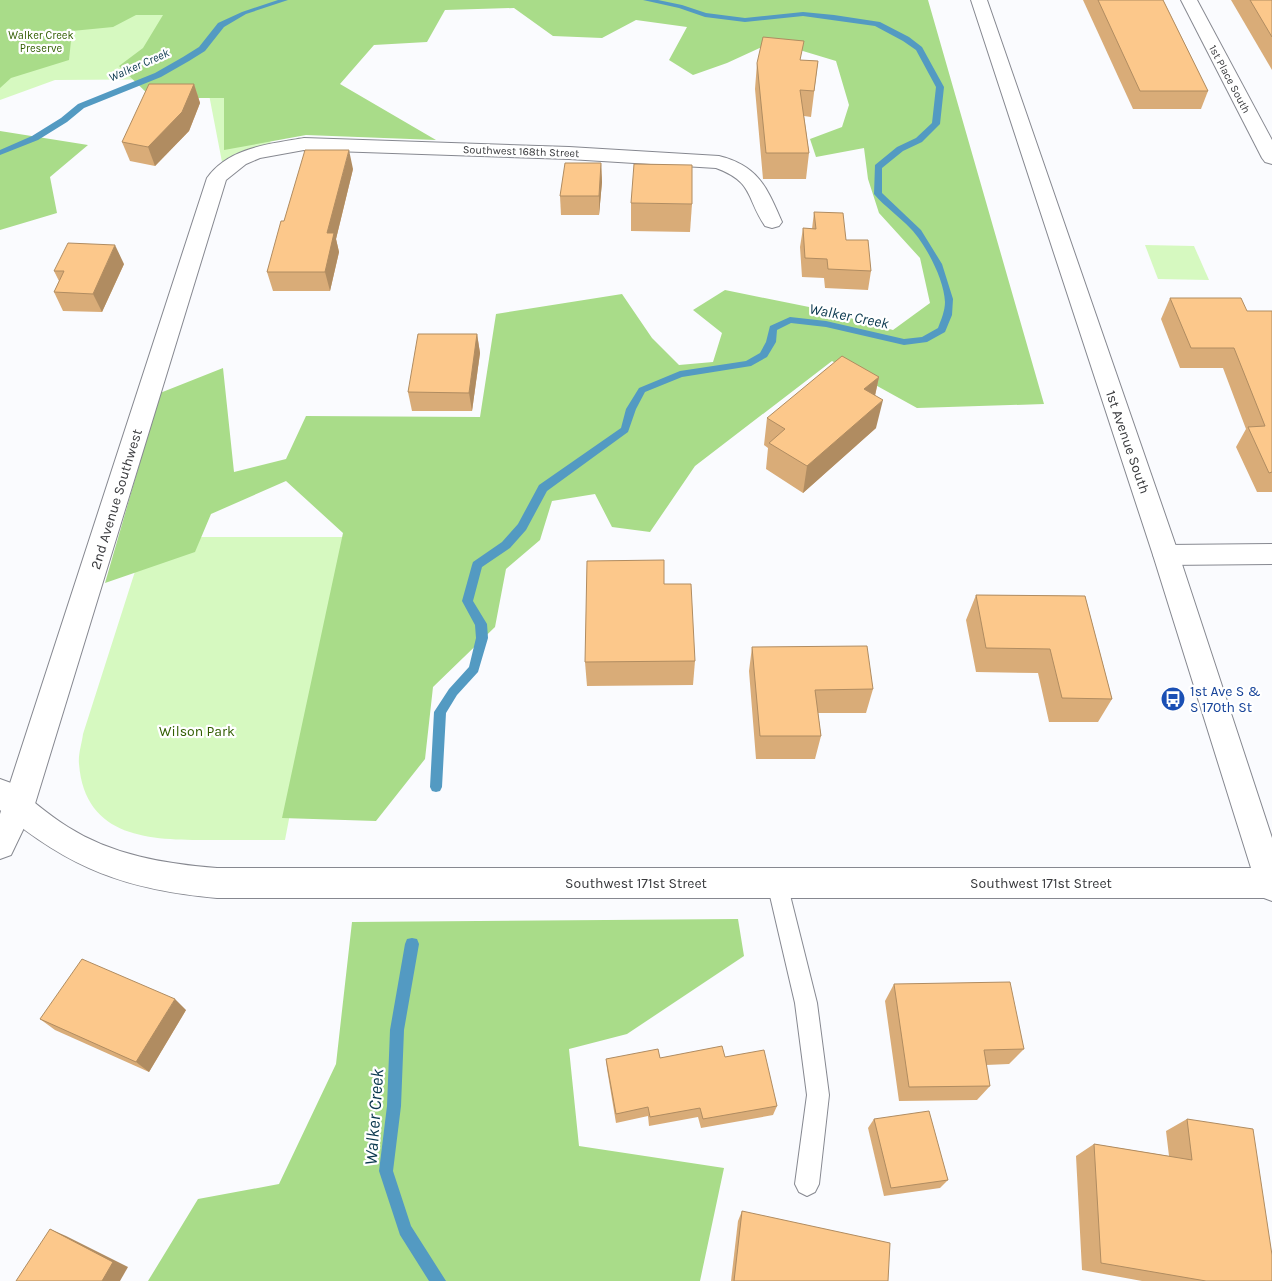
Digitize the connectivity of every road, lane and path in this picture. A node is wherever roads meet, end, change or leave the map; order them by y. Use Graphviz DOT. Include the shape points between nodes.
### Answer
graph roads {
  1 [pos="979,0"];
  2 [pos="1189,0"];
  3 [pos="1272,158"];
  4 [pos="239,160"];
  5 [pos="772,222"];
  6 [pos="1272,554"];
  7 [pos="1166,555"];
  8 [pos="10,799"];
  9 [pos="0,845"];
  10 [pos="777,883"];
  11 [pos="1272,884"];
  12 [pos="808,1184"];
  1 -- 7 [label="street, 1st Avenue South"];
  2 -- 3 [label="street, 1st Place South"];
  4 -- 5 [label="street, Southwest 168th Street" via="256,153 304,144 719,162 740,169 751,179"];
  4 -- 8 [label="street, 2nd Avenue Southwest" via="217,178"];
  6 -- 7 [label="street"];
  7 -- 11 [label="street, 1st Avenue South"];
  8 -- 9 [label="street, 2nd Avenue Southwest"];
  8 -- 10 [label="street, Southwest 171st Street" via="66,842 129,870 181,881"];
  10 -- 11 [label="street, Southwest 171st Street"];
  10 -- 12 [label="lane" via="806,1003 818,1095"];
}
